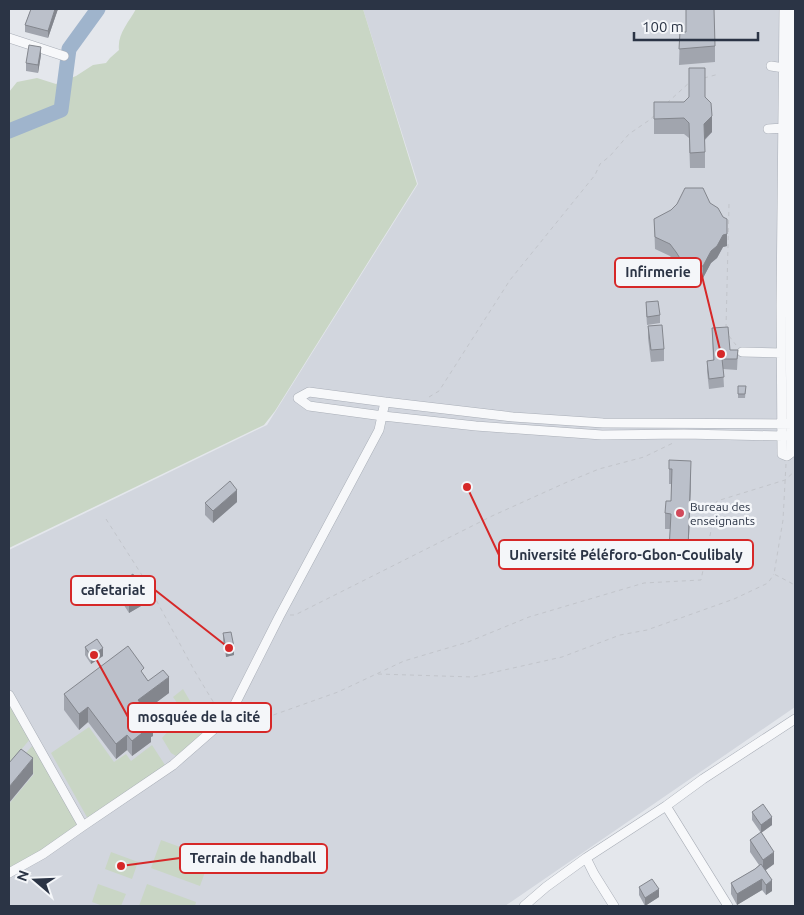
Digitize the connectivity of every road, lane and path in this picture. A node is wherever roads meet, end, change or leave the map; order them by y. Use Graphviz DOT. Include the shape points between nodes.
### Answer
graph roads {
  1 [pos="784,9"];
  2 [pos="792,9"];
  3 [pos="9,38"];
  4 [pos="64,56"];
  5 [pos="787,59"];
  6 [pos="771,66"];
  7 [pos="784,68"];
  8 [pos="719,74"];
  9 [pos="699,79"];
  10 [pos="694,81"];
  11 [pos="661,108"];
  12 [pos="655,115"];
  13 [pos="783,128"];
  14 [pos="768,129"];
  15 [pos="786,181"];
  16 [pos="729,204"];
  17 [pos="793,205"];
  18 [pos="789,287"];
  19 [pos="742,352"];
  20 [pos="781,353"];
  21 [pos="385,402"];
  22 [pos="416,406"];
  23 [pos="383,416"];
  24 [pos="603,424"];
  25 [pos="789,425"];
  26 [pos="684,434"];
  27 [pos="602,435"];
  28 [pos="793,435"];
  29 [pos="782,436"];
  30 [pos="787,456"];
  31 [pos="795,471"];
  32 [pos="785,480"];
  33 [pos="106,519"];
  34 [pos="774,574"];
  35 [pos="795,588"];
  36 [pos="279,616"];
  37 [pos="377,674"];
  38 [pos="9,695"];
  39 [pos="225,719"];
  40 [pos="795,719"];
  41 [pos="666,806"];
  42 [pos="83,826"];
  43 [pos="586,858"];
  44 [pos="9,873"];
  45 [pos="524,906"];
  46 [pos="614,906"];
  47 [pos="728,906"];
  1 -- 5 [label="street"];
  2 -- 5 [label="street"];
  3 -- 4 [label="street"];
  5 -- 7 [label="street"];
  5 -- 15 [label="street"];
  6 -- 7 [label="street"];
  7 -- 13 [label="street"];
  8 -- 9 [label="path"];
  10 -- 11 [label="path"];
  12 -- 22 [label="path" via="629,134 600,164 595,175 510,280 440,391"];
  13 -- 14 [label="street"];
  13 -- 15 [label="street"];
  15 -- 17 [label="street"];
  15 -- 18 [label="street" via="777,235"];
  16 -- 19 [label="path" via="726,333"];
  17 -- 18 [label="street"];
  18 -- 20 [label="street"];
  18 -- 25 [label="street"];
  19 -- 20 [label="street"];
  20 -- 25 [label="street"];
  21 -- 22 [label="street"];
  21 -- 23 [label="street"];
  21 -- 23 [label="street" via="309,392 298,398 309,406"];
  22 -- 24 [label="street"];
  23 -- 27 [label="street"];
  23 -- 36 [label="street" via="379,430"];
  24 -- 25 [label="street"];
  24 -- 27 [label="street"];
  25 -- 28 [label="street"];
  25 -- 29 [label="street"];
  26 -- 27 [label="street"];
  26 -- 29 [label="street"];
  26 -- 36 [label="path" via="670,445 644,457 599,469 492,516 295,614"];
  28 -- 29 [label="street"];
  28 -- 30 [label="street" via="791,454"];
  29 -- 30 [label="street" via="782,454"];
  30 -- 32 [label="path"];
  31 -- 32 [label="path"];
  32 -- 34 [label="path"];
  32 -- 37 [label="path" via="717,500 701,580 644,583 529,617 468,642 404,661"];
  33 -- 39 [label="path"];
  34 -- 35 [label="path"];
  34 -- 37 [label="path" via="768,583 734,599 562,657 473,677"];
  36 -- 39 [label="street"];
  37 -- 39 [label="path" via="338,692 248,724"];
  38 -- 42 [label="street"];
  39 -- 42 [label="street" via="173,765"];
  40 -- 41 [label="street"];
  41 -- 43 [label="street"];
  41 -- 47 [label="street"];
  42 -- 44 [label="street" via="44,854"];
  43 -- 45 [label="street"];
  43 -- 46 [label="street"];
}
